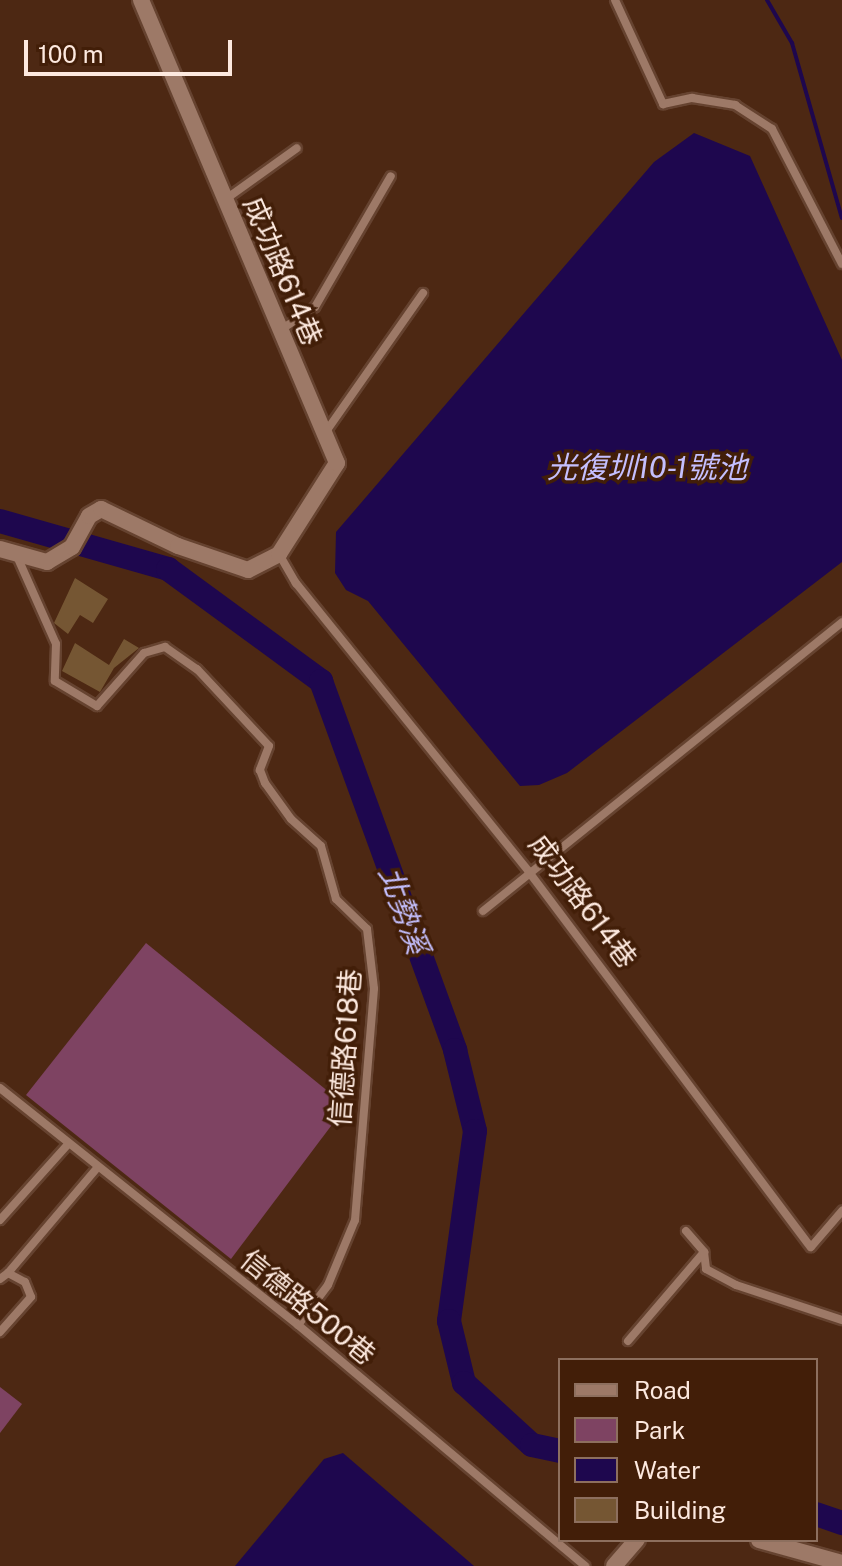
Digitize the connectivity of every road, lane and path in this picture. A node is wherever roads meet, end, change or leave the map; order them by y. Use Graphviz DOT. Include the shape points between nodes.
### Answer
graph roads {
  1 [pos="141,0"];
  2 [pos="615,0"];
  3 [pos="297,148"];
  4 [pos="391,176"];
  5 [pos="225,200"];
  6 [pos="842,264"];
  7 [pos="423,293"];
  8 [pos="279,331"];
  9 [pos="324,433"];
  10 [pos="8,551"];
  11 [pos="279,554"];
  12 [pos="840,626"];
  13 [pos="529,872"];
  14 [pos="483,911"];
  15 [pos="0,1088"];
  16 [pos="69,1143"];
  17 [pos="98,1167"];
  18 [pos="842,1211"];
  19 [pos="0,1220"];
  20 [pos="686,1231"];
  21 [pos="704,1252"];
  22 [pos="8,1273"];
  23 [pos="0,1279"];
  24 [pos="842,1320"];
  25 [pos="298,1325"];
  26 [pos="0,1332"];
  27 [pos="628,1341"];
  28 [pos="635,1542"];
  29 [pos="764,1542"];
  30 [pos="807,1561"];
  31 [pos="842,1563"];
  32 [pos="585,1566"];
  33 [pos="614,1566"];
  1 -- 5 [label="street, 成功路614巷"];
  2 -- 6 [label="lane" via="663,104 692,98 727,103 753,113 772,129"];
  3 -- 5 [label="lane"];
  4 -- 8 [label="lane" via="315,307"];
  5 -- 8 [label="street, 成功路614巷"];
  7 -- 9 [label="lane"];
  8 -- 9 [label="street, 成功路614巷"];
  9 -- 11 [label="street, 成功路614巷" via="337,463"];
  10 -- 11 [label="street" via="47,562 72,547 89,516 101,509 178,546 248,570"];
  10 -- 25 [label="lane, 信德路618巷" via="56,644 55,681 97,706 144,653 165,647 197,669 269,746 260,770 265,783 291,819 321,846 336,899 367,929 374,989 355,1220 328,1285"];
  11 -- 13 [label="lane, 成功路614巷" via="296,583"];
  12 -- 13 [label="lane"];
  13 -- 14 [label="lane"];
  13 -- 18 [label="lane, 成功路614巷" via="811,1247"];
  15 -- 16 [label="lane, 信德路500巷"];
  16 -- 17 [label="lane, 信德路500巷"];
  16 -- 19 [label="lane"];
  17 -- 22 [label="lane"];
  17 -- 25 [label="lane, 信德路500巷"];
  20 -- 21 [label="lane"];
  21 -- 24 [label="lane" via="706,1269 736,1285"];
  21 -- 27 [label="lane"];
  22 -- 23 [label="lane"];
  22 -- 26 [label="lane" via="25,1282 31,1297"];
  25 -- 32 [label="lane, 信德路500巷"];
  28 -- 33 [label="street"];
  29 -- 30 [label="street"];
  30 -- 31 [label="street"];
}
